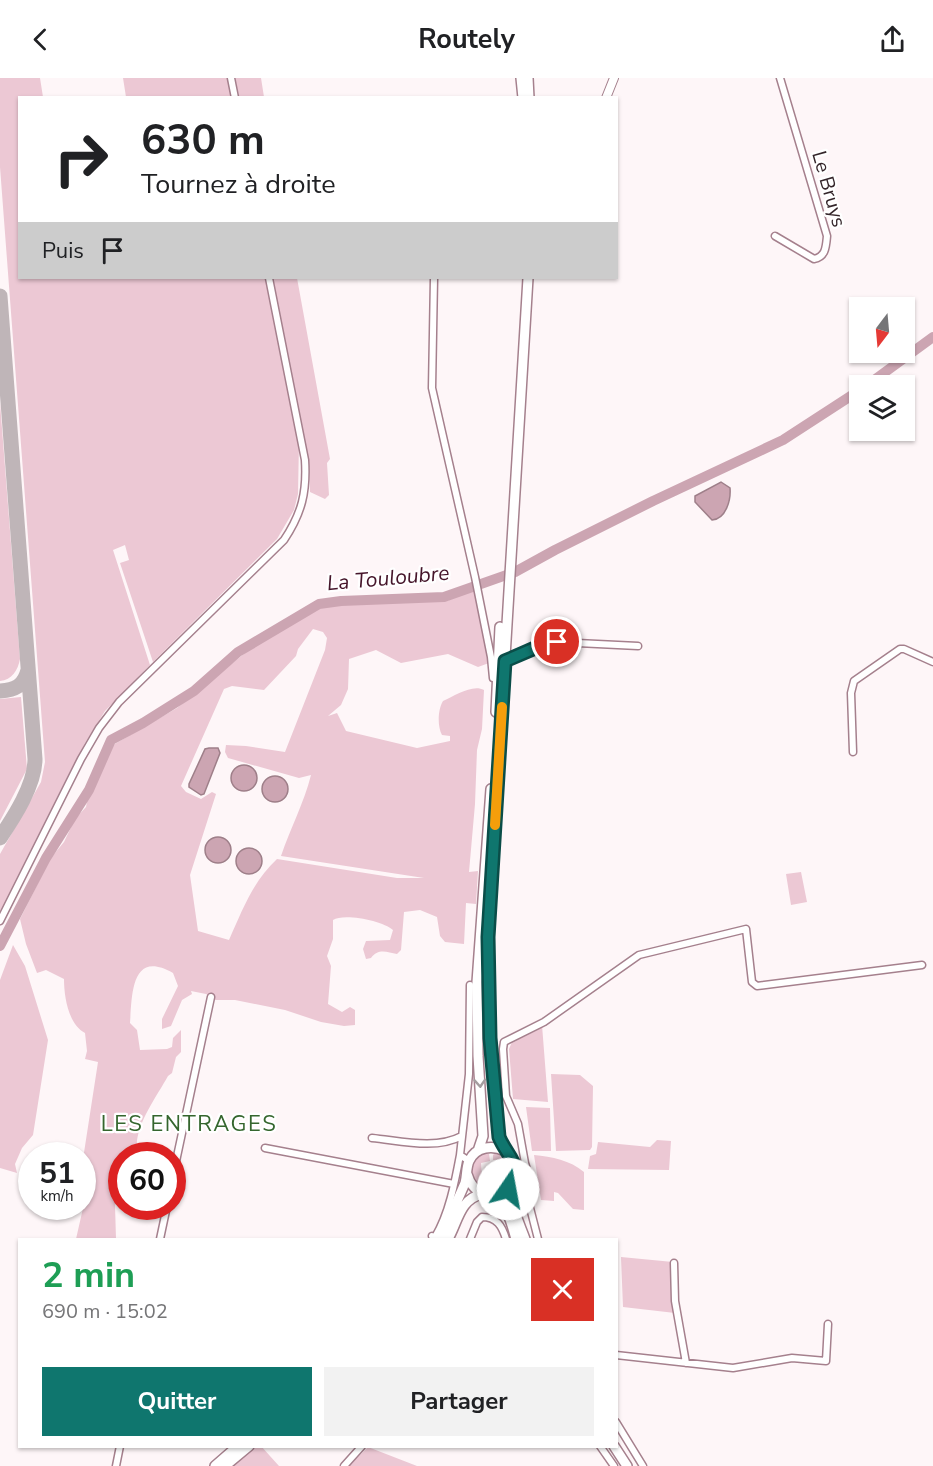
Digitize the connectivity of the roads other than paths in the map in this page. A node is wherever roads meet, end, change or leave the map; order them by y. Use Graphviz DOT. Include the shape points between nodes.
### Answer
graph roads {
  1 [pos="231,78"];
  2 [pos="614,78"];
  3 [pos="780,78"];
  4 [pos="524,80"];
  5 [pos="235,96"];
  6 [pos="526,96"];
  7 [pos="607,96"];
  8 [pos="775,236"];
  9 [pos="269,279"];
  10 [pos="434,279"];
  11 [pos="522,279"];
  12 [pos="528,279"];
  13 [pos="507,564"];
  14 [pos="638,646"];
  15 [pos="502,661"];
  16 [pos="933,662"];
  17 [pos="500,678"];
  18 [pos="853,752"];
  19 [pos="0,921"];
  20 [pos="922,965"];
  21 [pos="470,985"];
  22 [pos="211,997"];
  23 [pos="462,1136"];
  24 [pos="372,1138"];
  25 [pos="180,1142"];
  26 [pos="265,1148"];
  27 [pos="478,1150"];
  28 [pos="505,1151"];
  29 [pos="460,1155"];
  30 [pos="469,1161"];
  31 [pos="520,1164"];
  32 [pos="467,1174"];
  33 [pos="454,1184"];
  34 [pos="512,1185"];
  35 [pos="487,1195"];
  36 [pos="164,1220"];
  37 [pos="160,1238"];
  38 [pos="436,1238"];
  39 [pos="448,1238"];
  40 [pos="470,1238"];
  41 [pos="506,1238"];
  42 [pos="516,1238"];
  43 [pos="525,1238"];
  44 [pos="538,1238"];
  45 [pos="675,1263"];
  46 [pos="828,1324"];
  47 [pos="618,1355"];
  48 [pos="686,1363"];
  49 [pos="618,1425"];
  50 [pos="120,1448"];
  51 [pos="236,1448"];
  52 [pos="247,1448"];
  53 [pos="360,1448"];
  54 [pos="601,1448"];
  55 [pos="615,1448"];
  56 [pos="116,1466"];
  57 [pos="215,1466"];
  58 [pos="225,1466"];
  59 [pos="344,1466"];
  60 [pos="614,1466"];
  61 [pos="627,1466"];
  62 [pos="644,1466"];
  1 -- 5 [label="street"];
  2 -- 7 [label="street"];
  3 -- 8 [label="street, Le Bruys" via="827,236 823,255 814,259"];
  4 -- 6 [label="main road"];
  9 -- 19 [label="street" via="304,460 306,483 299,513 284,540 119,702 99,728"];
  10 -- 17 [label="street" via="432,388 475,577 493,678"];
  11 -- 13 [label="main road"];
  12 -- 13 [label="main road"];
  13 -- 15 [label="main road"];
  14 -- 15 [label="street" via="557,642"];
  15 -- 17 [label="main road"];
  16 -- 18 [label="street" via="900,649 854,681 850,693"];
  17 -- 27 [label="main road, one-way" via="477,982 483,1136"];
  17 -- 28 [label="main road" via="488,947 492,1065 499,1137"];
  20 -- 31 [label="street" via="757,986 752,982 746,929 639,955 544,1022 504,1042 506,1096 518,1124"];
  21 -- 23 [label="street" via="469,1074"];
  22 -- 25 [label="street"];
  23 -- 24 [label="street" via="432,1144"];
  23 -- 29 [label="street"];
  26 -- 33 [label="street"];
  27 -- 28 [label="main road" via="492,1147"];
  27 -- 30 [label="main road"];
  28 -- 31 [label="main road"];
  29 -- 30 [label="street"];
  29 -- 33 [label="street"];
  30 -- 32 [label="main road"];
  31 -- 34 [label="main road"];
  31 -- 44 [label="street" via="528,1173 528,1200"];
  32 -- 35 [label="main road" via="470,1182"];
  32 -- 38 [label="main road"];
  33 -- 38 [label="street"];
  34 -- 35 [label="main road" via="503,1193"];
  34 -- 43 [label="main road" via="512,1201"];
  35 -- 39 [label="main road" via="464,1204"];
  35 -- 42 [label="main road" via="504,1204"];
  36 -- 37 [label="street"];
  40 -- 41 [label="street" via="482,1217 497,1221"];
  45 -- 48 [label="street" via="675,1301"];
  46 -- 48 [label="street" via="826,1361 792,1358 733,1368"];
  47 -- 48 [label="street"];
  49 -- 62 [label="street"];
  50 -- 56 [label="street"];
  51 -- 57 [label="main road"];
  52 -- 58 [label="main road"];
  53 -- 59 [label="street"];
  54 -- 60 [label="street"];
  55 -- 61 [label="main road"];
}
